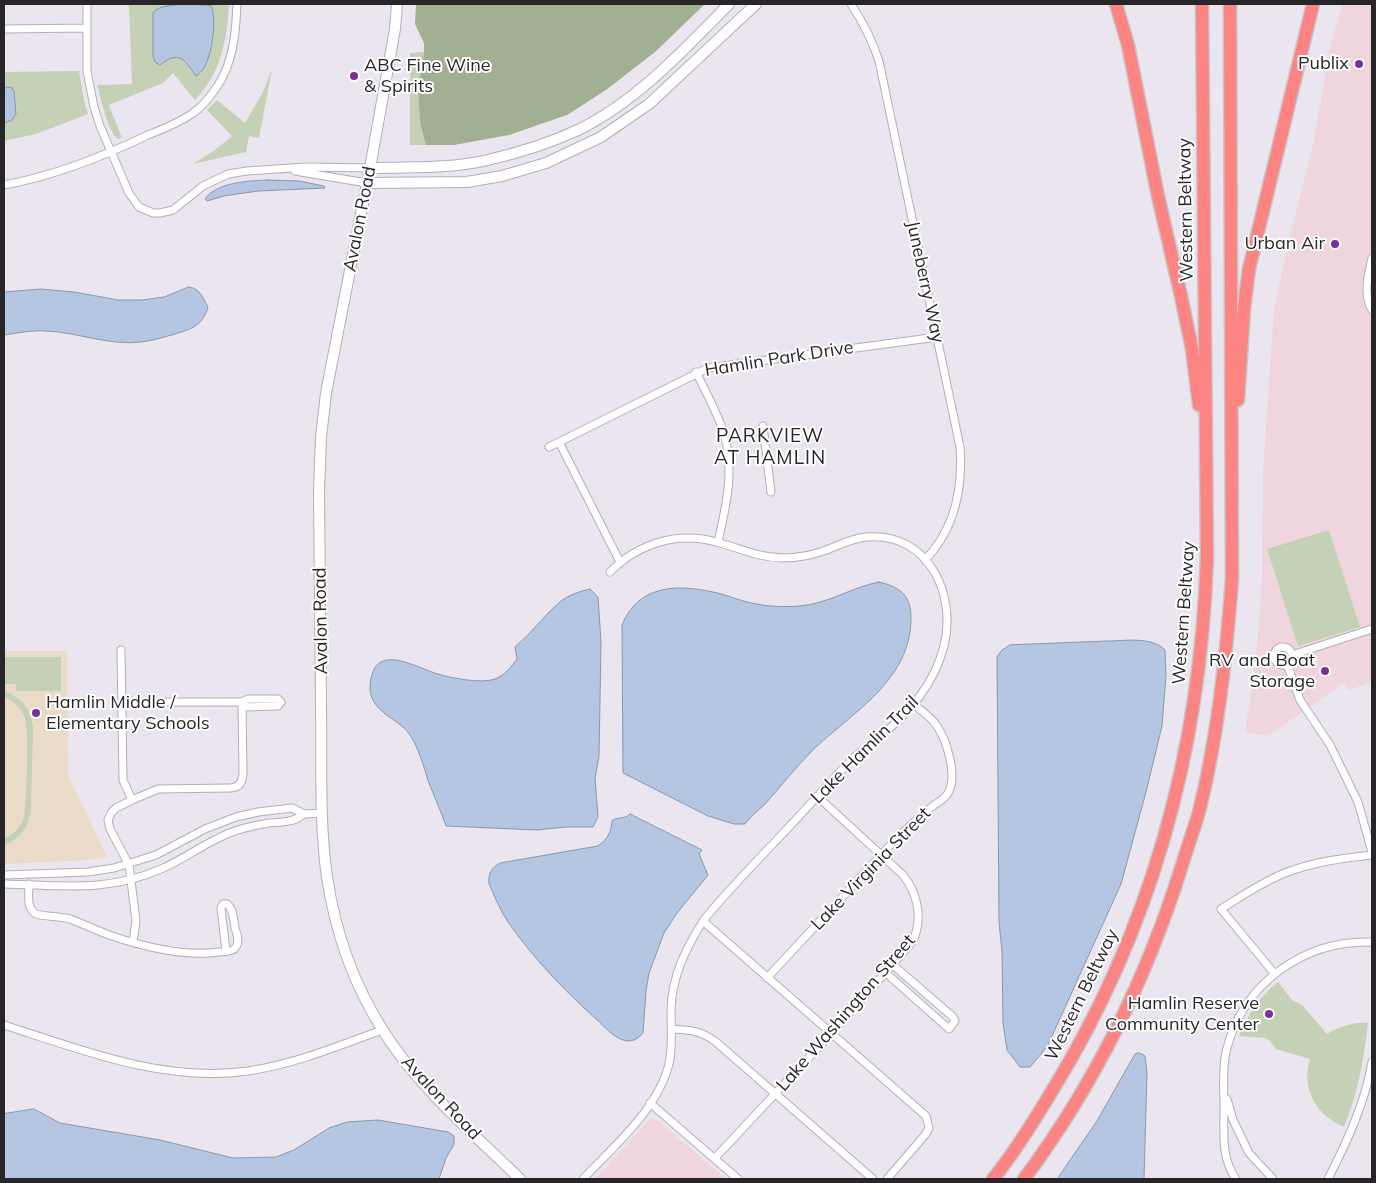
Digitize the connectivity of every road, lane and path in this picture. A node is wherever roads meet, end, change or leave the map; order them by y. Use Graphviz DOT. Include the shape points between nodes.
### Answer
graph roads {
  1 [pos="86,4"];
  2 [pos="237,4"];
  3 [pos="397,4"];
  4 [pos="729,4"];
  5 [pos="756,4"];
  6 [pos="851,4"];
  7 [pos="1116,4"];
  8 [pos="1202,4"];
  9 [pos="1230,4"];
  10 [pos="1313,4"];
  11 [pos="86,28"];
  12 [pos="4,29"];
  13 [pos="111,152"];
  14 [pos="370,168"];
  15 [pos="267,170"];
  16 [pos="367,184"];
  17 [pos="4,185"];
  18 [pos="1372,258"];
  19 [pos="1372,310"];
  20 [pos="937,337"];
  21 [pos="696,372"];
  22 [pos="763,426"];
  23 [pos="559,442"];
  24 [pos="549,447"];
  25 [pos="1232,459"];
  26 [pos="771,492"];
  27 [pos="1206,493"];
  28 [pos="718,542"];
  29 [pos="925,560"];
  30 [pos="620,562"];
  31 [pos="610,572"];
  32 [pos="1372,628"];
  33 [pos="121,650"];
  34 [pos="1292,655"];
  35 [pos="1287,664"];
  36 [pos="122,702"];
  37 [pos="914,705"];
  38 [pos="817,796"];
  39 [pos="132,800"];
  40 [pos="322,813"];
  41 [pos="304,814"];
  42 [pos="1372,854"];
  43 [pos="881,855"];
  44 [pos="128,865"];
  45 [pos="4,875"];
  46 [pos="131,880"];
  47 [pos="4,884"];
  48 [pos="28,884"];
  49 [pos="703,921"];
  50 [pos="133,942"];
  51 [pos="1372,942"];
  52 [pos="226,951"];
  53 [pos="893,965"];
  54 [pos="886,973"];
  55 [pos="1274,973"];
  56 [pos="768,978"];
  57 [pos="4,1025"];
  58 [pos="671,1029"];
  59 [pos="382,1030"];
  60 [pos="831,1034"];
  61 [pos="1372,1062"];
  62 [pos="1370,1085"];
  63 [pos="1224,1092"];
  64 [pos="775,1094"];
  65 [pos="650,1103"];
  66 [pos="715,1158"];
  67 [pos="520,1179"];
  68 [pos="582,1179"];
  69 [pos="738,1179"];
  70 [pos="873,1179"];
  71 [pos="887,1179"];
  72 [pos="993,1179"];
  73 [pos="1024,1179"];
  74 [pos="1236,1179"];
  75 [pos="1273,1179"];
  76 [pos="1328,1179"];
  1 -- 11 [label="street"];
  2 -- 13 [label="street" via="233,43 217,87 194,113"];
  3 -- 14 [label="main road, Avalon Road"];
  4 -- 14 [label="main road" via="646,84 579,130 487,160 452,165"];
  5 -- 16 [label="main road" via="649,104 601,138 546,163 502,176 467,182"];
  6 -- 20 [label="street, Juneberry Way" via="865,25 878,61"];
  7 -- 27 [label="highway" via="1128,45 1192,350"];
  8 -- 27 [label="highway, Western Beltway"];
  9 -- 25 [label="highway"];
  10 -- 25 [label="highway" via="1249,269"];
  11 -- 12 [label="street"];
  11 -- 13 [label="street" via="90,88"];
  13 -- 15 [label="street" via="133,201 138,207 153,213 173,210 214,179 228,174"];
  13 -- 17 [label="street" via="39,177"];
  14 -- 15 [label="street"];
  14 -- 16 [label="main road, Avalon Road"];
  15 -- 16 [label="street"];
  16 -- 40 [label="main road, Avalon Road" via="332,357 321,437"];
  18 -- 19 [label="street" via="1367,293"];
  20 -- 21 [label="street, Hamlin Park Drive" via="721,365"];
  20 -- 29 [label="street, Juneberry Way" via="959,439 961,474 950,522 942,540"];
  21 -- 23 [label="street, Hamlin Park Drive"];
  21 -- 28 [label="street" via="721,424 728,453 728,495"];
  22 -- 26 [label="street"];
  23 -- 24 [label="street, Hamlin Park Drive"];
  23 -- 30 [label="street"];
  25 -- 73 [label="highway" via="1229,626 1213,740 1198,812 1172,896 1116,1031 1078,1098"];
  27 -- 72 [label="highway, Western Beltway" via="1206,590 1199,673 1174,806 1152,880 1109,988 1075,1054 1034,1122"];
  28 -- 29 [label="street, Lake Hamlin Trail" via="752,554 783,558 807,556 854,539 876,537 902,543"];
  28 -- 30 [label="street, Lake Hamlin Trail" via="670,539 641,549"];
  29 -- 37 [label="street, Lake Hamlin Trail" via="938,576 944,594 946,634 939,663"];
  30 -- 31 [label="street, Lake Hamlin Trail"];
  32 -- 34 [label="street"];
  33 -- 36 [label="street"];
  34 -- 35 [label="street"];
  34 -- 35 [label="street" via="1285,646 1274,652 1275,661"];
  35 -- 42 [label="street" via="1300,700 1330,745 1358,802"];
  36 -- 39 [label="street" via="123,780"];
  36 -- 39 [label="street" via="242,704 243,777 238,785 230,788 158,789"];
  37 -- 38 [label="street, Lake Hamlin Trail" via="852,759"];
  37 -- 43 [label="street, Lake Virginia Street" via="931,718 944,739 950,757 950,787 945,797"];
  38 -- 43 [label="street, Lake Washington Street"];
  38 -- 49 [label="street, Lake Hamlin Trail"];
  39 -- 44 [label="street" via="114,809 108,820"];
  40 -- 41 [label="street"];
  40 -- 59 [label="main road, Avalon Road" via="327,877 336,924 366,1002"];
  41 -- 44 [label="street" via="292,808 236,817"];
  41 -- 46 [label="street" via="293,821 257,825 225,835 172,864"];
  42 -- 55 [label="street" via="1341,858 1285,873 1221,909"];
  43 -- 53 [label="street, Lake Washington Street" via="909,882 919,914 913,942"];
  43 -- 56 [label="street, Lake Virginia Street"];
  44 -- 45 [label="street" via="88,872"];
  44 -- 46 [label="street"];
  46 -- 48 [label="street" via="84,887"];
  46 -- 50 [label="street" via="136,921"];
  47 -- 48 [label="street"];
  48 -- 50 [label="street" via="29,906 34,913 68,919"];
  49 -- 56 [label="street"];
  49 -- 58 [label="street, Lake Hamlin Trail" via="686,949 673,986"];
  50 -- 52 [label="street" via="191,952"];
  51 -- 55 [label="street" via="1323,948"];
  52 -- 52 [label="street" via="221,910 226,903 230,906 238,940 235,948"];
  53 -- 54 [label="street, Lake Washington Street"];
  53 -- 54 [label="street" via="953,1017 955,1021 949,1029"];
  54 -- 60 [label="street, Lake Washington Street"];
  55 -- 63 [label="street" via="1238,1021 1226,1052"];
  56 -- 60 [label="street"];
  57 -- 59 [label="street" via="106,1058 156,1069 204,1073 248,1071 302,1060"];
  58 -- 64 [label="street" via="706,1034"];
  58 -- 65 [label="street, Lake Hamlin Trail" via="669,1063"];
  59 -- 67 [label="main road, Avalon Road" via="415,1075"];
  60 -- 64 [label="street, Lake Washington Street"];
  60 -- 71 [label="street" via="926,1116 929,1128 925,1135"];
  61 -- 62 [label="street"];
  62 -- 76 [label="street"];
  63 -- 74 [label="street" via="1225,1156"];
  63 -- 75 [label="street" via="1232,1120 1249,1153"];
  64 -- 66 [label="street, Lake Washington Street"];
  64 -- 70 [label="street"];
  65 -- 66 [label="street"];
  65 -- 68 [label="street, Lake Hamlin Trail"];
  66 -- 69 [label="street"];
}
